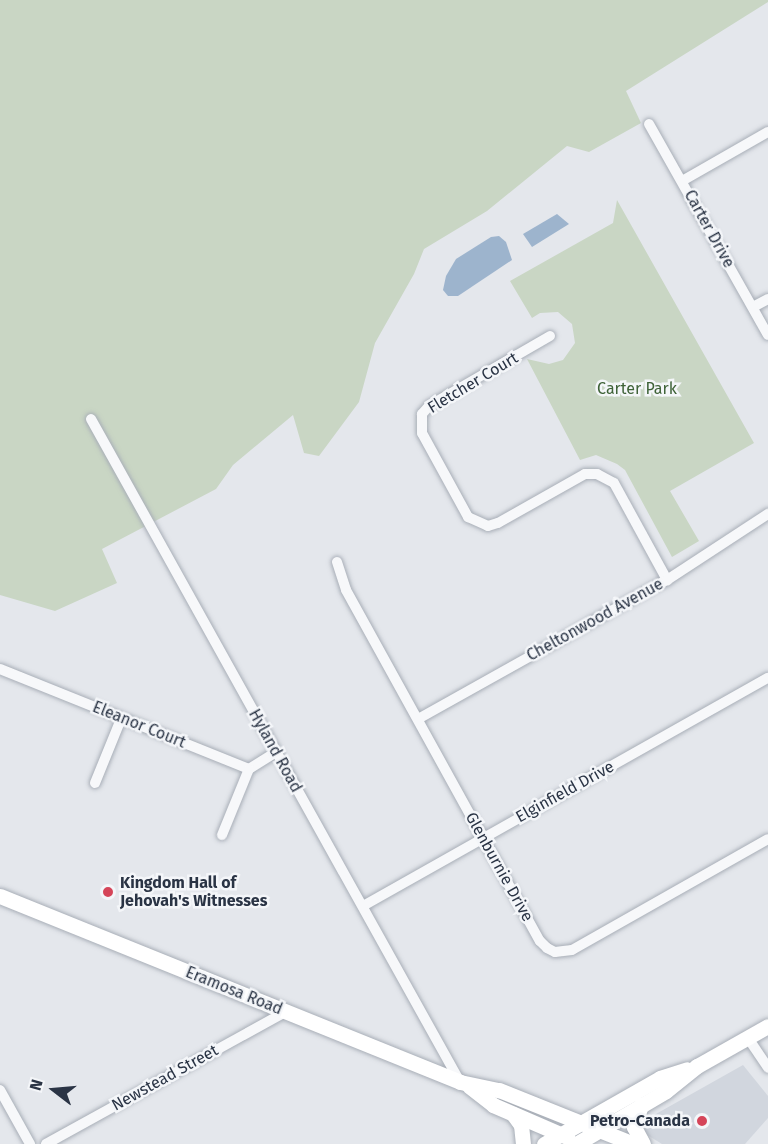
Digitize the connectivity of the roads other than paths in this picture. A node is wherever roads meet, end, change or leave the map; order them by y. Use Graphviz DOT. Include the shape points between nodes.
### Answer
graph roads {
  1 [pos="649,124"];
  2 [pos="768,132"];
  3 [pos="682,181"];
  4 [pos="768,298"];
  5 [pos="753,307"];
  6 [pos="768,335"];
  7 [pos="550,336"];
  8 [pos="91,419"];
  9 [pos="768,514"];
  10 [pos="338,562"];
  11 [pos="667,580"];
  12 [pos="0,669"];
  13 [pos="768,678"];
  14 [pos="121,719"];
  15 [pos="418,719"];
  16 [pos="276,752"];
  17 [pos="249,769"];
  18 [pos="95,783"];
  19 [pos="222,835"];
  20 [pos="483,838"];
  21 [pos="768,839"];
  22 [pos="0,896"];
  23 [pos="363,906"];
  24 [pos="285,1012"];
  25 [pos="768,1026"];
  26 [pos="748,1038"];
  27 [pos="697,1066"];
  28 [pos="768,1068"];
  29 [pos="465,1084"];
  30 [pos="0,1090"];
  31 [pos="641,1105"];
  32 [pos="513,1114"];
  33 [pos="580,1123"];
  34 [pos="599,1130"];
  35 [pos="560,1134"];
  36 [pos="580,1143"];
  37 [pos="30,1144"];
  38 [pos="46,1144"];
  39 [pos="523,1144"];
  40 [pos="544,1144"];
  41 [pos="634,1144"];
  42 [pos="643,1144"];
  1 -- 3 [label="street, Carter Drive"];
  2 -- 3 [label="street"];
  3 -- 5 [label="street, Carter Drive"];
  4 -- 5 [label="street"];
  5 -- 6 [label="street, Carter Drive"];
  7 -- 11 [label="street, Fletcher Court" via="429,406 422,414 422,433 468,517 488,526 585,474 597,474 614,483"];
  8 -- 16 [label="street, Hyland Road"];
  9 -- 11 [label="street, Cheltonwood Avenue"];
  10 -- 15 [label="street, Glenburnie Drive" via="346,590"];
  11 -- 15 [label="street, Cheltonwood Avenue"];
  12 -- 14 [label="street, Eleanor Court"];
  13 -- 20 [label="street, Elginfield Drive"];
  14 -- 17 [label="street, Eleanor Court"];
  14 -- 18 [label="street"];
  15 -- 20 [label="street, Glenburnie Drive"];
  16 -- 17 [label="street"];
  16 -- 23 [label="street, Hyland Road"];
  17 -- 19 [label="street"];
  20 -- 21 [label="street, Glenburnie Drive" via="540,941 555,952 572,950"];
  20 -- 23 [label="street, Elginfield Drive"];
  22 -- 24 [label="main road, Eramosa Road"];
  23 -- 29 [label="street, Hyland Road"];
  24 -- 29 [label="main road, Eramosa Road"];
  24 -- 38 [label="street, Newstead Street"];
  25 -- 26 [label="main road"];
  26 -- 27 [label="main road"];
  26 -- 28 [label="street"];
  27 -- 31 [label="main road"];
  27 -- 33 [label="main road" via="660,1078"];
  29 -- 32 [label="main road, Eramosa Road"];
  29 -- 33 [label="main road, Eramosa Road" via="499,1090"];
  30 -- 37 [label="street"];
  31 -- 34 [label="main road"];
  31 -- 42 [label="main road" via="634,1127"];
  32 -- 35 [label="main road, Eramosa Road"];
  32 -- 39 [label="main road" via="521,1125"];
  33 -- 34 [label="main road, Eramosa Road"];
  33 -- 35 [label="main road"];
  34 -- 36 [label="main road"];
  34 -- 41 [label="main road, Eramosa Road"];
  35 -- 36 [label="main road, Eramosa Road"];
  35 -- 40 [label="main road"];
}
